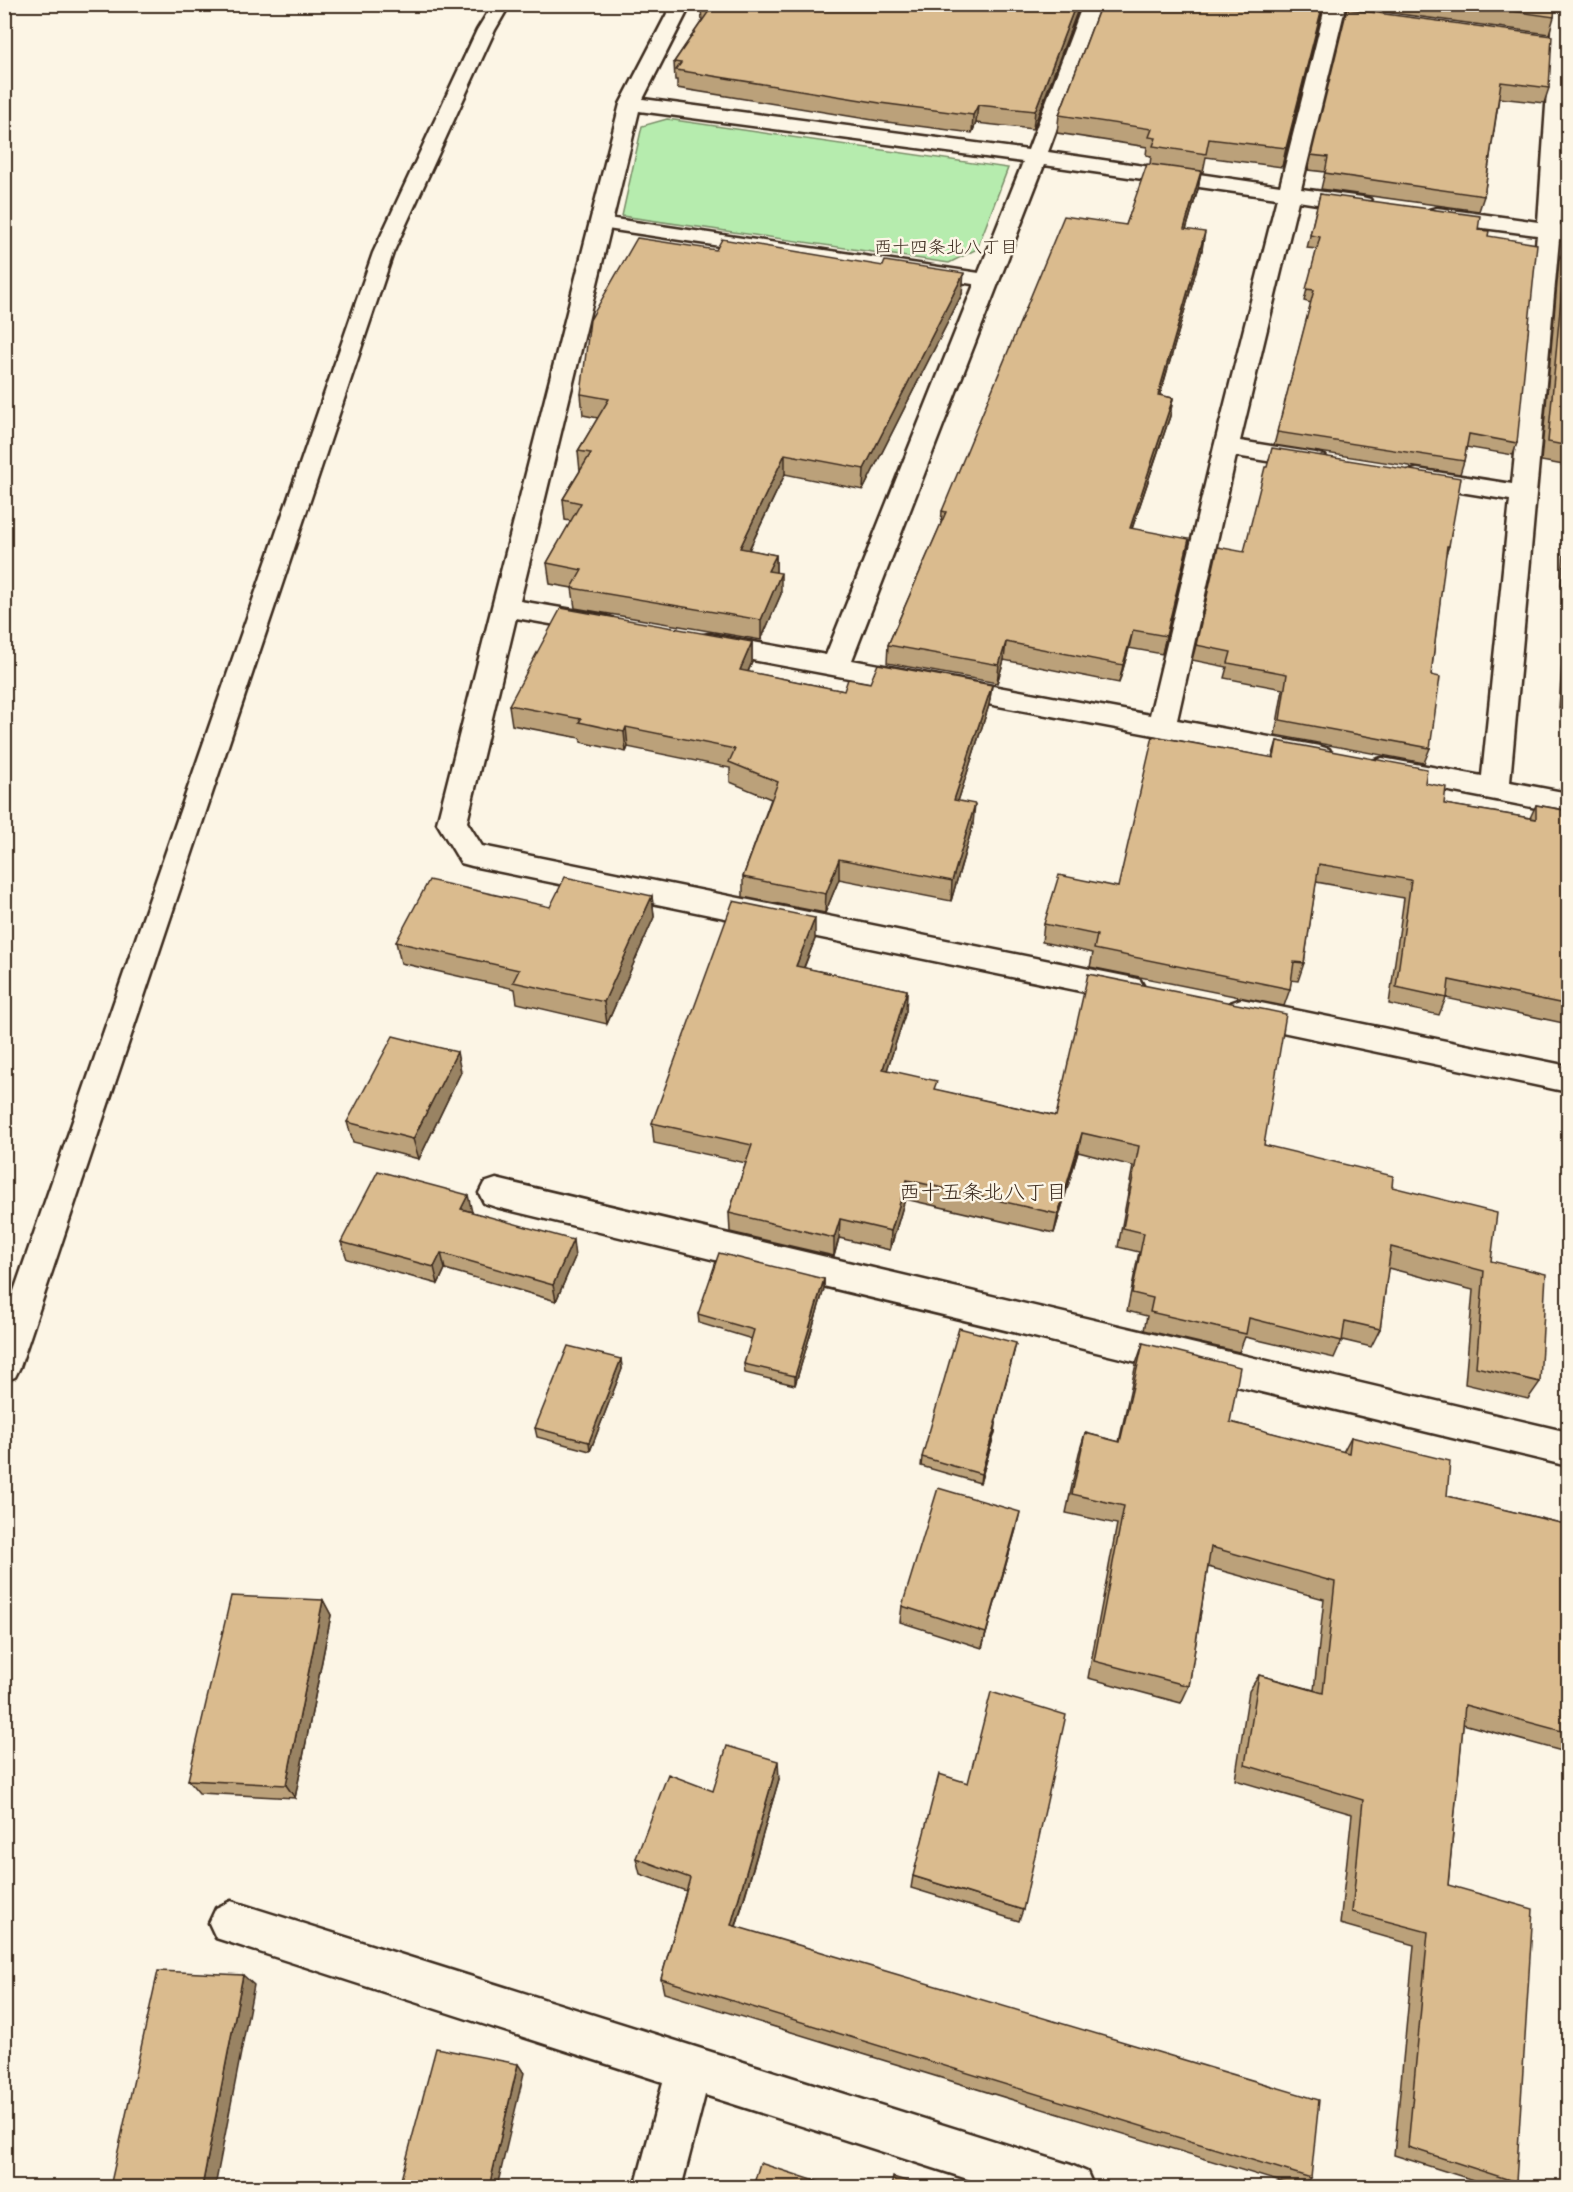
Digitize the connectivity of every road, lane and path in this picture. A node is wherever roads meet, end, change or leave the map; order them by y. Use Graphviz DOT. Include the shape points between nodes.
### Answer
graph roads {
  1 [pos="502,4"];
  2 [pos="682,4"];
  3 [pos="1563,4"];
  4 [pos="1092,5"];
  5 [pos="1335,9"];
  6 [pos="1358,17"];
  7 [pos="630,104"];
  8 [pos="1036,157"];
  9 [pos="1290,194"];
  10 [pos="1384,207"];
  11 [pos="1420,212"];
  12 [pos="601,223"];
  13 [pos="1559,232"];
  14 [pos="986,280"];
  15 [pos="1226,447"];
  16 [pos="1345,466"];
  17 [pos="1392,473"];
  18 [pos="1522,494"];
  19 [pos="504,607"];
  20 [pos="630,629"];
  21 [pos="688,639"];
  22 [pos="837,664"];
  23 [pos="1161,727"];
  24 [pos="1496,789"];
  25 [pos="1569,803"];
  26 [pos="1160,996"];
  27 [pos="1218,1008"];
  28 [pos="1569,1079"];
  29 [pos="496,1193"];
  30 [pos="4,1367"];
  31 [pos="1569,1449"];
  32 [pos="231,1923"];
  33 [pos="690,2067"];
  34 [pos="658,2187"];
  35 [pos="1071,2187"];
  1 -- 30 [label="lane" via="486,30 383,252"];
  2 -- 7 [label="street"];
  3 -- 13 [label="street" via="1549,43"];
  4 -- 8 [label="street"];
  5 -- 6 [label="street"];
  5 -- 9 [label="street"];
  7 -- 8 [label="street"];
  7 -- 12 [label="street"];
  8 -- 9 [label="street"];
  8 -- 14 [label="street"];
  9 -- 10 [label="street"];
  9 -- 15 [label="street"];
  11 -- 13 [label="street"];
  12 -- 14 [label="lane"];
  12 -- 19 [label="street"];
  13 -- 18 [label="street"];
  14 -- 22 [label="street"];
  15 -- 16 [label="street"];
  15 -- 23 [label="street"];
  17 -- 18 [label="street"];
  18 -- 24 [label="street"];
  19 -- 20 [label="street"];
  19 -- 26 [label="street" via="452,823 472,855"];
  21 -- 22 [label="street"];
  22 -- 23 [label="street"];
  23 -- 24 [label="street"];
  24 -- 25 [label="street"];
  27 -- 28 [label="street"];
  29 -- 31 [label="street"];
  32 -- 33 [label="street"];
  33 -- 34 [label="street"];
  33 -- 35 [label="street"];
}
